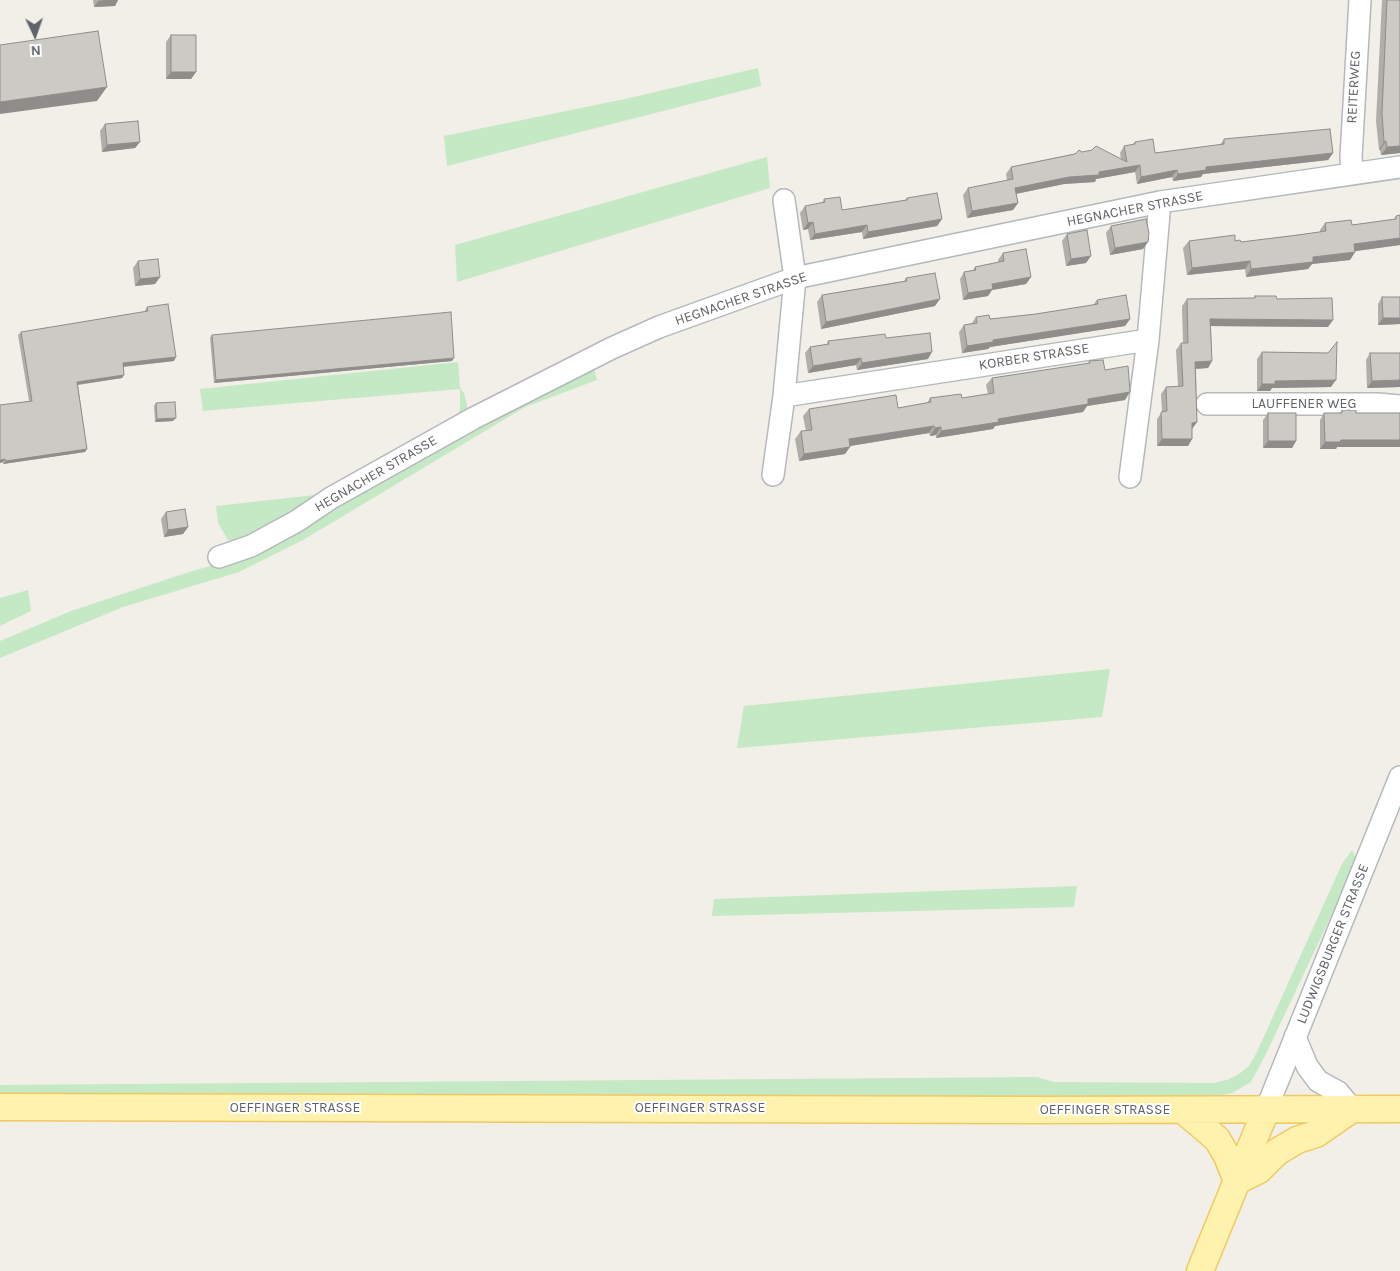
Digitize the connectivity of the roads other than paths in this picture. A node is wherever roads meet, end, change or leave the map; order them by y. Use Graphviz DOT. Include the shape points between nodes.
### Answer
graph roads {
  1 [pos="1360,0"];
  2 [pos="1400,167"];
  3 [pos="1352,174"];
  4 [pos="784,200"];
  5 [pos="1160,202"];
  6 [pos="795,278"];
  7 [pos="1148,340"];
  8 [pos="784,396"];
  9 [pos="1207,404"];
  10 [pos="1400,406"];
  11 [pos="773,475"];
  12 [pos="1130,477"];
  13 [pos="219,557"];
  14 [pos="1400,777"];
  15 [pos="1296,1037"];
  16 [pos="0,1107"];
  17 [pos="1352,1109"];
  18 [pos="1400,1109"];
  19 [pos="1183,1110"];
  20 [pos="1266,1110"];
  21 [pos="1237,1181"];
  22 [pos="1200,1271"];
  1 -- 3 [label="street, REITERWEG"];
  2 -- 3 [label="street, HEGNACHER STRASSE"];
  3 -- 5 [label="street, HEGNACHER STRASSE"];
  4 -- 6 [label="street"];
  5 -- 6 [label="street, HEGNACHER STRASSE"];
  5 -- 7 [label="street"];
  6 -- 8 [label="street"];
  6 -- 13 [label="street, HEGNACHER STRASSE" via="659,327 612,348 474,418 251,546"];
  7 -- 8 [label="street, KORBER STRASSE"];
  7 -- 12 [label="street"];
  8 -- 11 [label="street"];
  9 -- 10 [label="street, LAUFFENER WEG"];
  14 -- 15 [label="street, LUDWIGSBURGER STRASSE"];
  15 -- 17 [label="street" via="1307,1066 1318,1081 1338,1092"];
  15 -- 20 [label="street, LUDWIGSBURGER STRASSE"];
  16 -- 19 [label="main road, OEFFINGER STRASSE"];
  17 -- 18 [label="main road, OEFFINGER STRASSE"];
  17 -- 20 [label="main road, OEFFINGER STRASSE"];
  17 -- 21 [label="main road" via="1316,1134 1297,1140 1277,1152 1259,1170"];
  19 -- 20 [label="main road, OEFFINGER STRASSE"];
  19 -- 21 [label="main road" via="1217,1140"];
  20 -- 21 [label="main road"];
  21 -- 22 [label="main road"];
}
